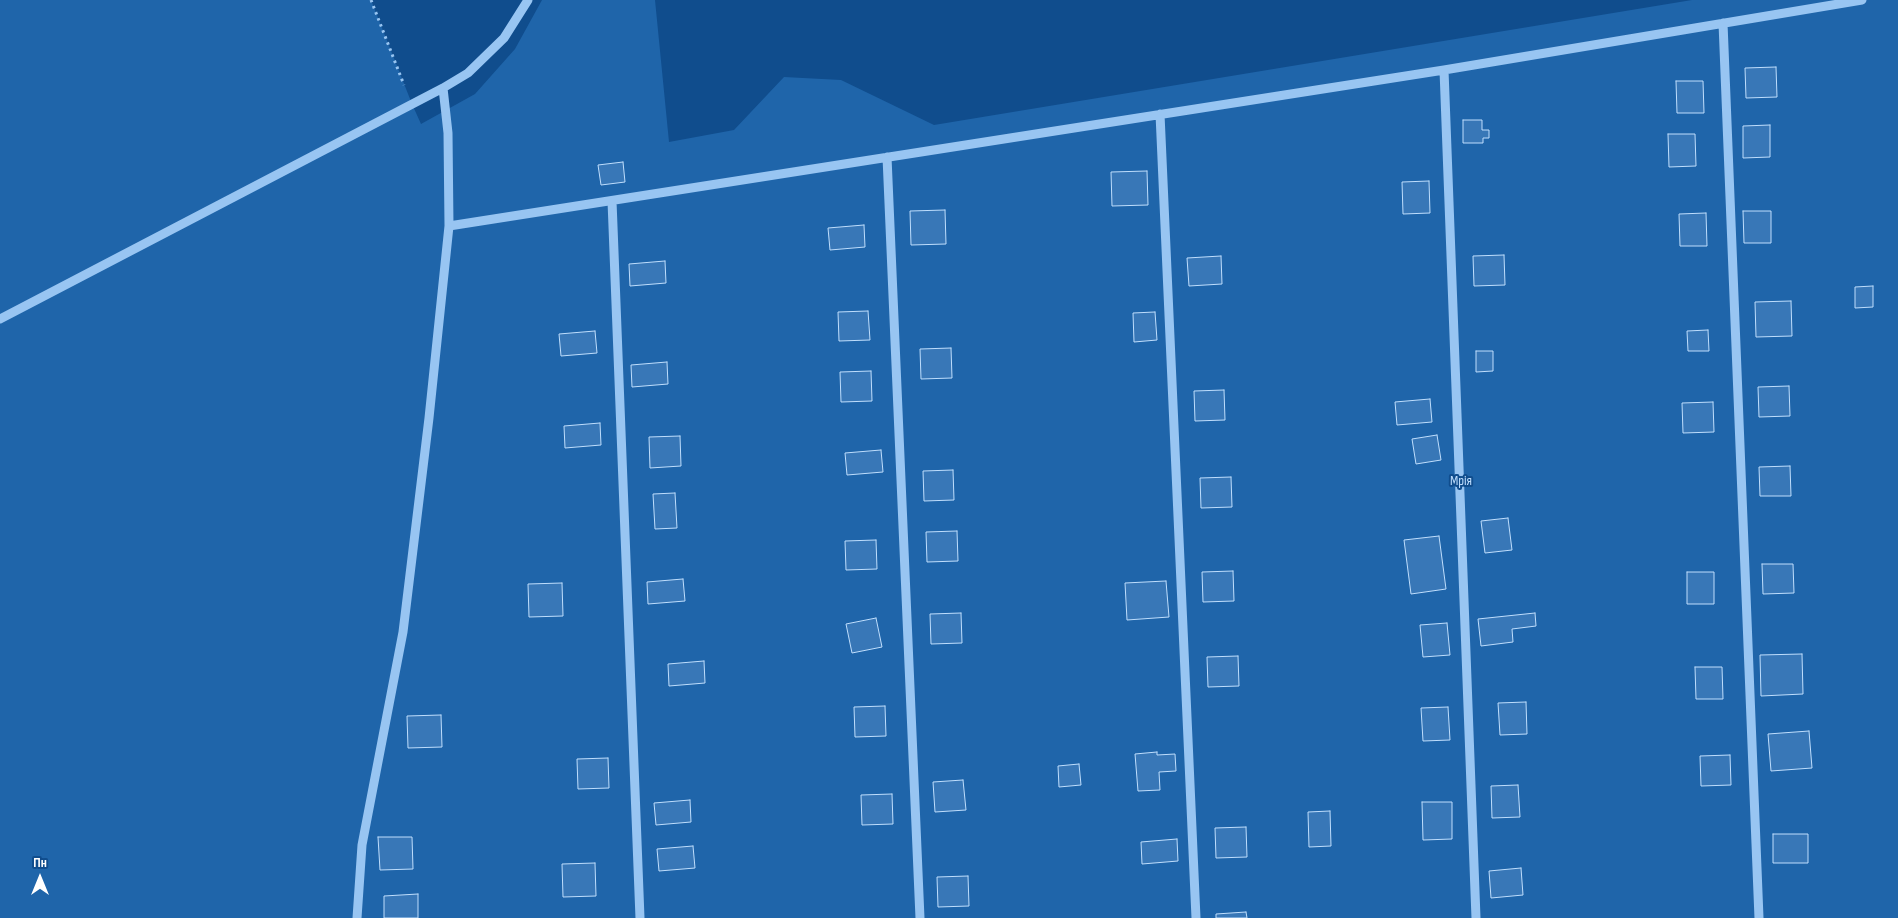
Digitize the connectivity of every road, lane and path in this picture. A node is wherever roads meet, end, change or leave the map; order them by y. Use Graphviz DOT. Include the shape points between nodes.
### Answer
graph roads {
  1 [pos="371,0"];
  2 [pos="528,0"];
  3 [pos="1862,0"];
  4 [pos="1723,23"];
  5 [pos="1444,70"];
  6 [pos="443,88"];
  7 [pos="412,104"];
  8 [pos="1160,114"];
  9 [pos="887,157"];
  10 [pos="612,200"];
  11 [pos="449,226"];
  12 [pos="0,318"];
  13 [pos="357,918"];
  14 [pos="640,918"];
  15 [pos="920,918"];
  16 [pos="1196,918"];
  17 [pos="1476,918"];
  18 [pos="1759,918"];
  1 -- 7 [label="path"];
  2 -- 6 [label="street" via="504,38 468,73"];
  3 -- 4 [label="street"];
  4 -- 5 [label="street"];
  4 -- 18 [label="street"];
  5 -- 8 [label="street"];
  5 -- 17 [label="street"];
  6 -- 7 [label="street"];
  6 -- 11 [label="street" via="448,134"];
  7 -- 12 [label="street"];
  8 -- 9 [label="street"];
  8 -- 16 [label="street"];
  9 -- 10 [label="street"];
  9 -- 15 [label="street"];
  10 -- 11 [label="street"];
  10 -- 14 [label="street"];
  11 -- 13 [label="street" via="403,632 362,845"];
}
